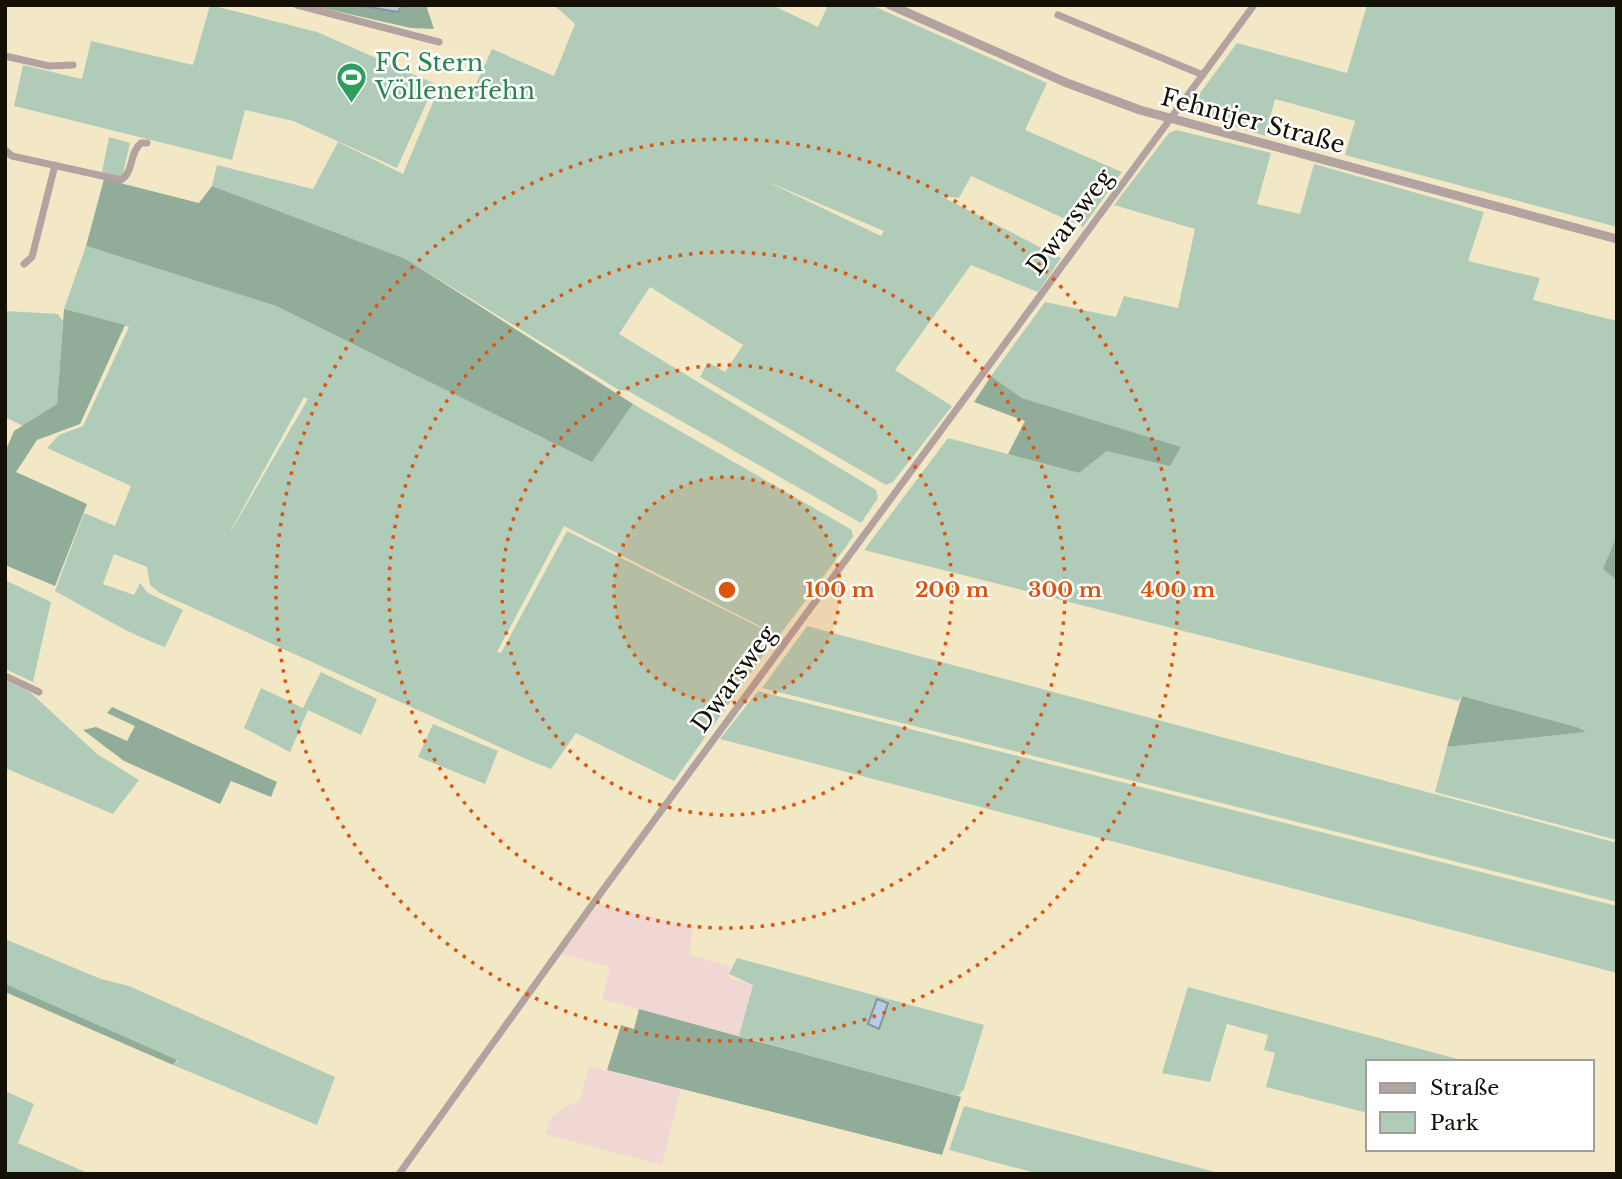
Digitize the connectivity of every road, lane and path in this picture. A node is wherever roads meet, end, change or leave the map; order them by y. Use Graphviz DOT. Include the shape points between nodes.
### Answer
graph roads {
  1 [pos="297,5"];
  2 [pos="890,5"];
  3 [pos="1254,5"];
  4 [pos="1058,15"];
  5 [pos="439,41"];
  6 [pos="5,56"];
  7 [pos="73,65"];
  8 [pos="1203,75"];
  9 [pos="1171,119"];
  10 [pos="147,143"];
  11 [pos="5,150"];
  12 [pos="55,165"];
  13 [pos="1617,239"];
  14 [pos="24,264"];
  15 [pos="5,676"];
  16 [pos="39,692"];
  17 [pos="399,1174"];
  1 -- 5 [label="street"];
  2 -- 9 [label="street, Fehntjer Straße" via="1090,92"];
  3 -- 8 [label="street, Dwarsweg"];
  4 -- 8 [label="street"];
  6 -- 7 [label="street" via="49,66"];
  8 -- 9 [label="street, Dwarsweg"];
  9 -- 13 [label="street, Fehntjer Straße"];
  9 -- 17 [label="street, Dwarsweg"];
  10 -- 12 [label="street" via="135,149 128,174 121,180"];
  11 -- 12 [label="street" via="12,156"];
  12 -- 14 [label="street" via="32,257"];
  15 -- 16 [label="street"];
}
